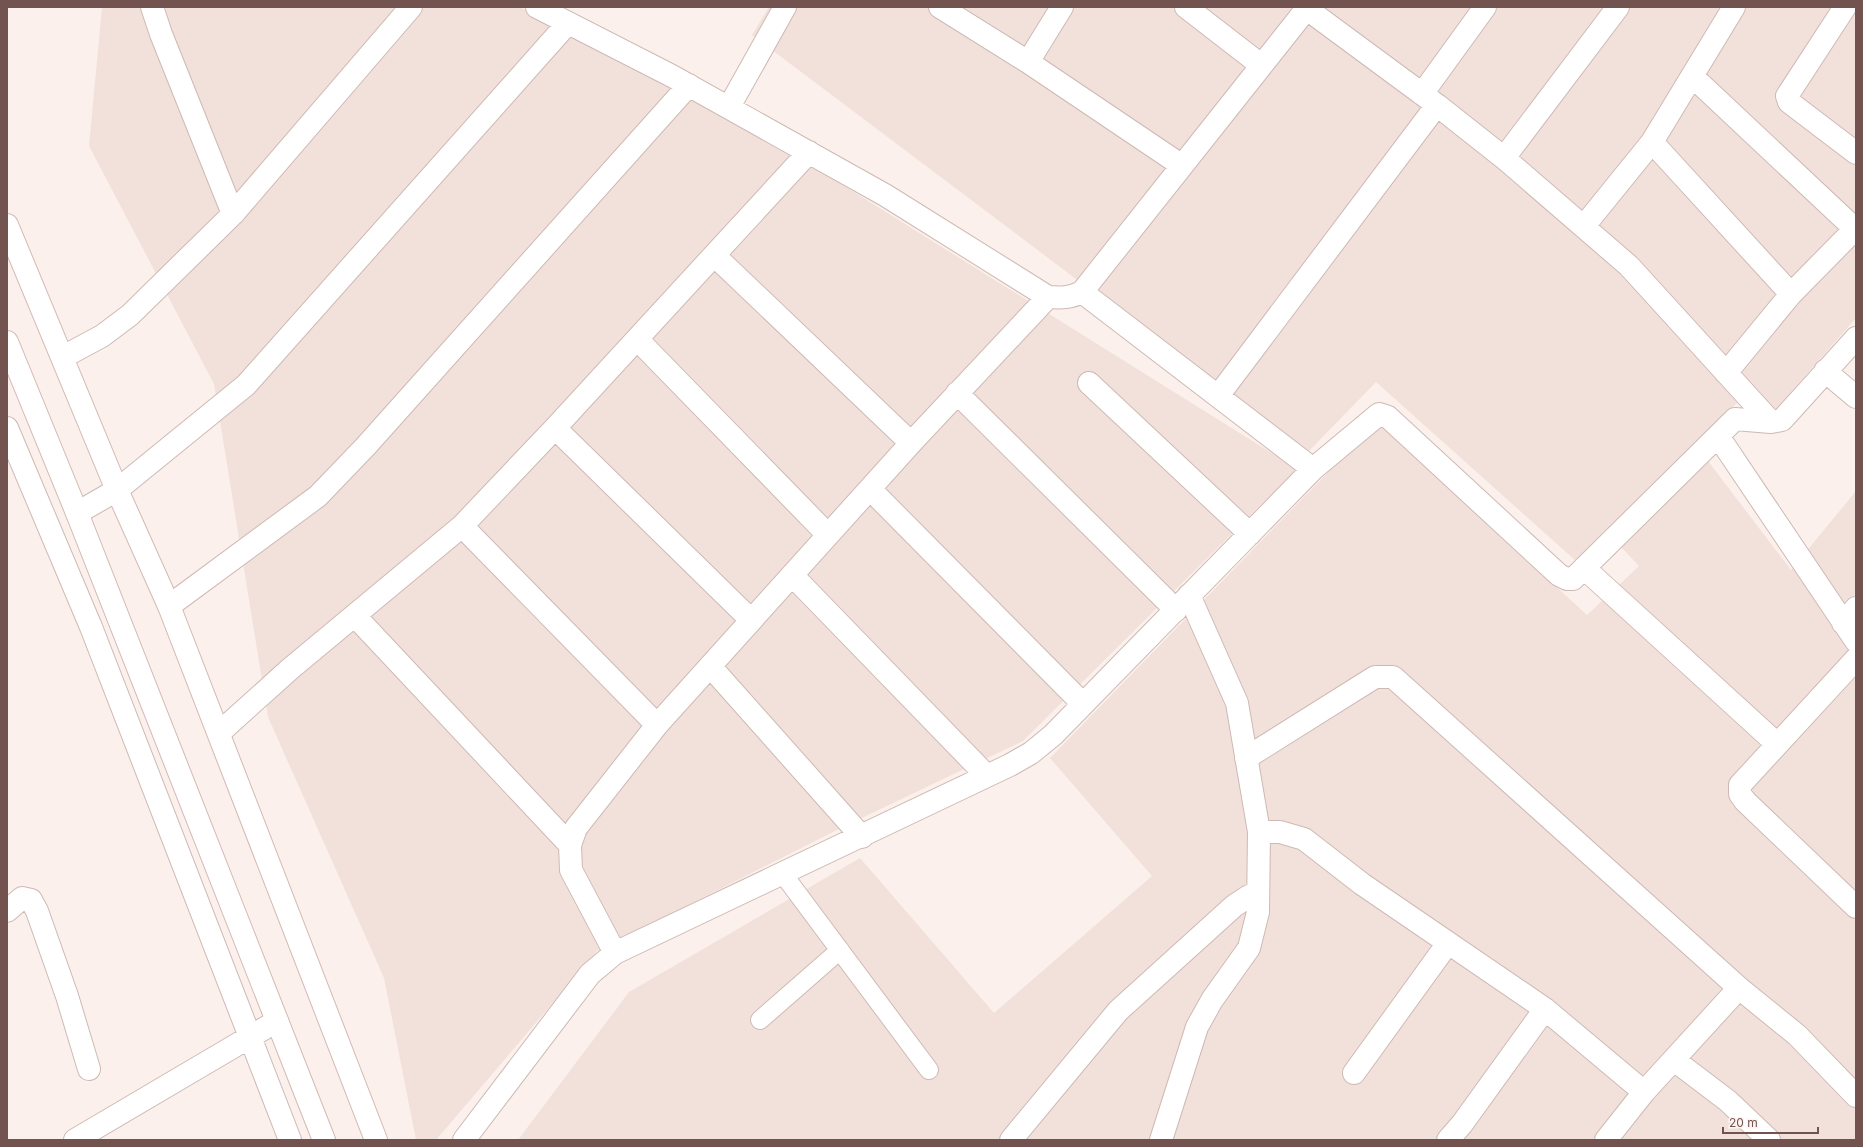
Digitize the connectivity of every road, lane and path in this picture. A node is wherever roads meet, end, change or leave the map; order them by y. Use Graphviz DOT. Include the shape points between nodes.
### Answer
graph roads {
  1 [pos="152,7"];
  2 [pos="411,7"];
  3 [pos="537,7"];
  4 [pos="785,7"];
  5 [pos="940,7"];
  6 [pos="1062,7"];
  7 [pos="1186,7"];
  8 [pos="1485,7"];
  9 [pos="1618,7"];
  10 [pos="1734,7"];
  11 [pos="1845,7"];
  12 [pos="1307,8"];
  13 [pos="568,22"];
  14 [pos="1028,62"];
  15 [pos="1261,65"];
  16 [pos="1692,76"];
  17 [pos="689,85"];
  18 [pos="1430,99"];
  19 [pos="729,107"];
  20 [pos="1652,142"];
  21 [pos="1855,151"];
  22 [pos="809,152"];
  23 [pos="1504,158"];
  24 [pos="1181,166"];
  25 [pos="233,214"];
  26 [pos="7,225"];
  27 [pos="1584,226"];
  28 [pos="1855,229"];
  29 [pos="714,255"];
  30 [pos="1082,292"];
  31 [pos="1791,294"];
  32 [pos="1048,297"];
  33 [pos="1856,338"];
  34 [pos="637,339"];
  35 [pos="7,342"];
  36 [pos="63,357"];
  37 [pos="1826,371"];
  38 [pos="1726,373"];
  39 [pos="1089,383"];
  40 [pos="957,393"];
  41 [pos="1218,396"];
  42 [pos="1856,397"];
  43 [pos="1771,422"];
  44 [pos="7,428"];
  45 [pos="555,428"];
  46 [pos="1718,436"];
  47 [pos="911,443"];
  48 [pos="1313,469"];
  49 [pos="870,489"];
  50 [pos="118,490"];
  51 [pos="77,513"];
  52 [pos="462,526"];
  53 [pos="1250,534"];
  54 [pos="828,535"];
  55 [pos="1584,568"];
  56 [pos="792,575"];
  57 [pos="1182,602"];
  58 [pos="169,606"];
  59 [pos="1849,615"];
  60 [pos="355,616"];
  61 [pos="751,620"];
  62 [pos="1856,641"];
  63 [pos="1856,659"];
  64 [pos="710,666"];
  65 [pos="1083,704"];
  66 [pos="657,725"];
  67 [pos="219,733"];
  68 [pos="1777,744"];
  69 [pos="1246,758"];
  70 [pos="987,776"];
  71 [pos="1259,832"];
  72 [pos="862,837"];
  73 [pos="570,846"];
  74 [pos="783,874"];
  75 [pos="1258,892"];
  76 [pos="1856,906"];
  77 [pos="7,911"];
  78 [pos="1448,943"];
  79 [pos="840,950"];
  80 [pos="615,953"];
  81 [pos="1739,988"];
  82 [pos="1545,1009"];
  83 [pos="760,1020"];
  84 [pos="277,1021"];
  85 [pos="249,1038"];
  86 [pos="1674,1060"];
  87 [pos="89,1069"];
  88 [pos="929,1070"];
  89 [pos="1354,1073"];
  90 [pos="1644,1092"];
  91 [pos="1856,1096"];
  92 [pos="321,1132"];
  93 [pos="1166,1136"];
  94 [pos="1612,1138"];
  95 [pos="75,1140"];
  96 [pos="289,1140"];
  97 [pos="376,1140"];
  98 [pos="464,1140"];
  99 [pos="1011,1140"];
  100 [pos="1448,1140"];
  101 [pos="1769,1140"];
  1 -- 25 [label="street"];
  2 -- 25 [label="street"];
  3 -- 13 [label="street"];
  4 -- 19 [label="street"];
  5 -- 14 [label="street"];
  6 -- 14 [label="street"];
  7 -- 15 [label="street"];
  8 -- 18 [label="street"];
  9 -- 23 [label="street"];
  10 -- 16 [label="street"];
  11 -- 21 [label="street" via="1787,99"];
  12 -- 15 [label="street"];
  12 -- 18 [label="street"];
  13 -- 17 [label="street"];
  13 -- 50 [label="street" via="246,385"];
  14 -- 24 [label="street"];
  15 -- 24 [label="street"];
  16 -- 20 [label="street"];
  16 -- 28 [label="street"];
  17 -- 19 [label="street"];
  17 -- 58 [label="street" via="366,446 318,496"];
  18 -- 23 [label="street"];
  18 -- 41 [label="street"];
  19 -- 22 [label="street"];
  20 -- 27 [label="street"];
  20 -- 31 [label="street"];
  22 -- 29 [label="street"];
  22 -- 32 [label="street" via="885,195"];
  23 -- 27 [label="street"];
  24 -- 30 [label="street"];
  25 -- 36 [label="street" via="130,315 102,336"];
  26 -- 36 [label="street"];
  27 -- 38 [label="street" via="1629,266"];
  28 -- 31 [label="street"];
  29 -- 34 [label="street"];
  29 -- 47 [label="street"];
  30 -- 32 [label="street" via="1072,297"];
  30 -- 41 [label="street"];
  31 -- 38 [label="street"];
  32 -- 40 [label="street"];
  33 -- 37 [label="street"];
  34 -- 45 [label="street"];
  34 -- 54 [label="street"];
  35 -- 51 [label="street"];
  36 -- 50 [label="street"];
  37 -- 42 [label="street"];
  37 -- 43 [label="street" via="1782,420"];
  38 -- 43 [label="street"];
  39 -- 53 [label="street"];
  40 -- 47 [label="street"];
  40 -- 57 [label="street"];
  41 -- 48 [label="street"];
  43 -- 46 [label="street" via="1735,419"];
  44 -- 85 [label="street" via="91,627"];
  45 -- 52 [label="street"];
  45 -- 61 [label="street"];
  46 -- 55 [label="street"];
  46 -- 59 [label="street" via="1786,534"];
  47 -- 49 [label="street"];
  48 -- 53 [label="street"];
  48 -- 55 [label="street" via="1379,414 1388,417 1560,575 1573,579"];
  49 -- 54 [label="street"];
  49 -- 65 [label="street"];
  50 -- 51 [label="street"];
  50 -- 58 [label="street"];
  51 -- 84 [label="street"];
  52 -- 60 [label="street"];
  52 -- 66 [label="street"];
  53 -- 57 [label="street"];
  54 -- 56 [label="street"];
  55 -- 68 [label="street"];
  56 -- 61 [label="street"];
  56 -- 70 [label="street"];
  57 -- 65 [label="street"];
  57 -- 69 [label="street" via="1237,702"];
  58 -- 67 [label="street"];
  59 -- 62 [label="street"];
  60 -- 67 [label="street" via="290,669"];
  60 -- 73 [label="street"];
  61 -- 64 [label="street"];
  63 -- 68 [label="street"];
  64 -- 66 [label="street"];
  64 -- 72 [label="street"];
  65 -- 70 [label="street" via="1031,753"];
  66 -- 73 [label="street" via="576,828"];
  67 -- 97 [label="street"];
  68 -- 76 [label="street" via="1740,785 1740,794"];
  69 -- 71 [label="street"];
  69 -- 81 [label="street" via="1375,677 1393,677"];
  70 -- 72 [label="street"];
  71 -- 75 [label="street"];
  71 -- 78 [label="street" via="1280,832 1304,839 1362,884"];
  72 -- 74 [label="street"];
  73 -- 80 [label="street" via="571,870"];
  74 -- 79 [label="lane"];
  74 -- 80 [label="street"];
  75 -- 93 [label="street" via="1258,912 1249,948 1212,1000 1197,1027"];
  75 -- 99 [label="street" via="1234,906 1118,1010"];
  77 -- 87 [label="street" via="22,898 31,900 37,911"];
  78 -- 82 [label="street"];
  78 -- 89 [label="street"];
  79 -- 83 [label="lane"];
  79 -- 88 [label="lane"];
  80 -- 98 [label="street" via="590,974"];
  81 -- 86 [label="street"];
  81 -- 91 [label="street" via="1797,1035"];
  82 -- 90 [label="street"];
  82 -- 100 [label="street"];
  84 -- 85 [label="street"];
  84 -- 92 [label="street"];
  85 -- 95 [label="street"];
  85 -- 96 [label="street"];
  86 -- 90 [label="street"];
  86 -- 101 [label="street" via="1728,1101"];
  90 -- 94 [label="street"];
  92 -- 96 [label="street"];
}
